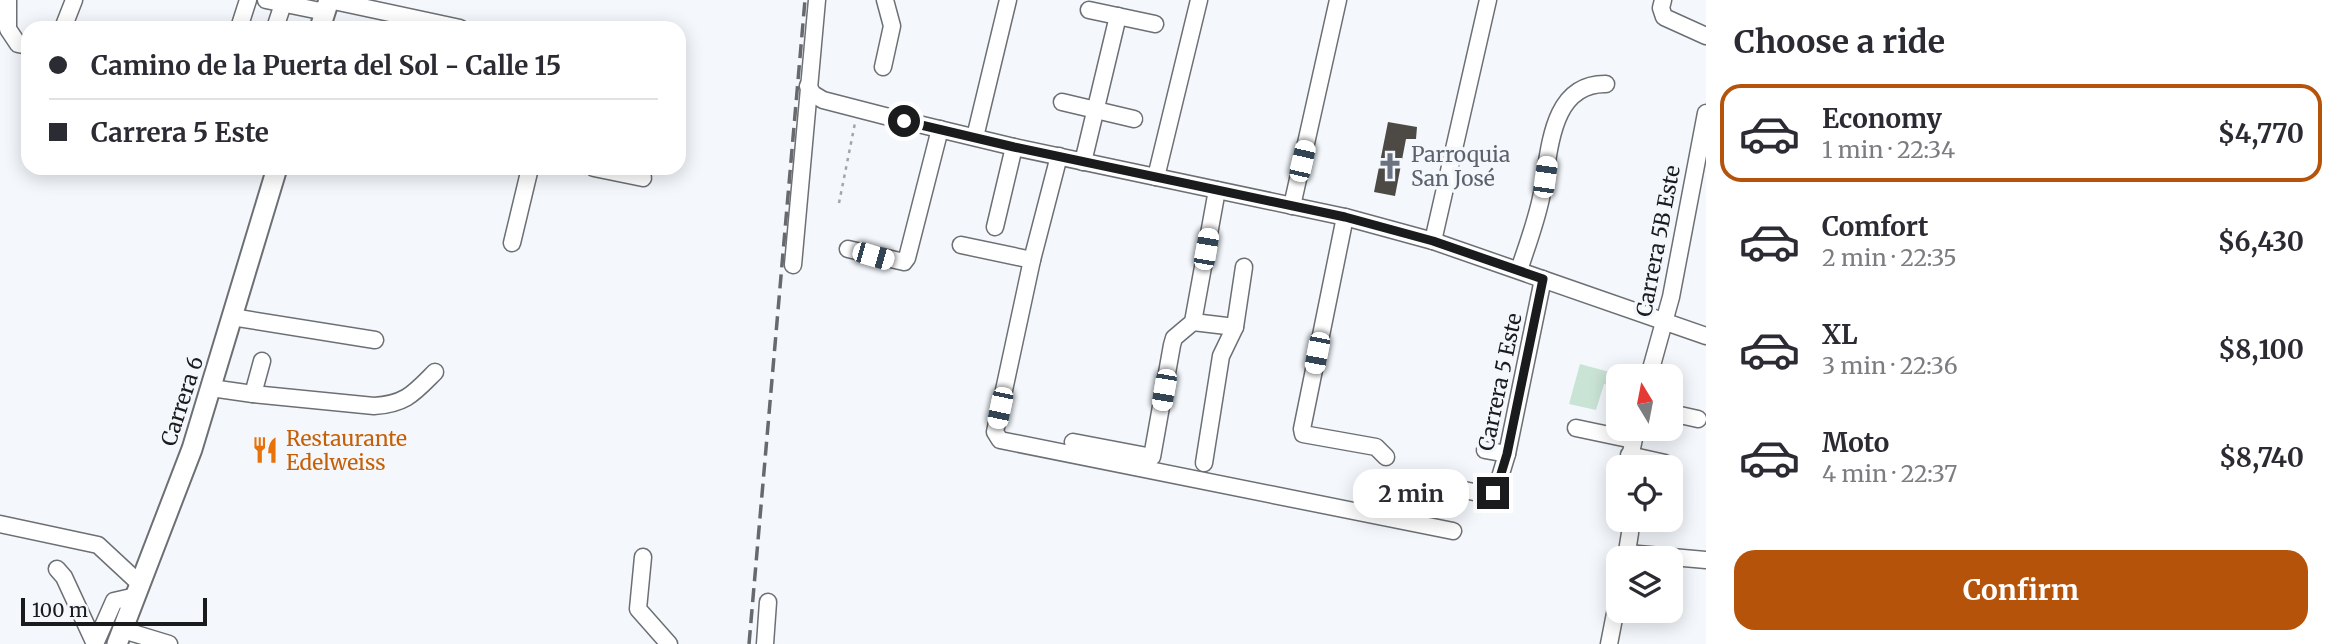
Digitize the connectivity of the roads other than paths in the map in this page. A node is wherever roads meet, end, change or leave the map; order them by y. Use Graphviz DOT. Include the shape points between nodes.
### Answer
graph roads {
  1 [pos="8,0"];
  2 [pos="74,0"];
  3 [pos="248,0"];
  4 [pos="266,0"];
  5 [pos="817,0"];
  6 [pos="885,0"];
  7 [pos="1008,0"];
  8 [pos="1199,0"];
  9 [pos="1338,0"];
  10 [pos="1488,0"];
  11 [pos="1663,0"];
  12 [pos="283,4"];
  13 [pos="326,10"];
  14 [pos="1089,10"];
  15 [pos="1118,16"];
  16 [pos="66,21"];
  17 [pos="241,21"];
  18 [pos="277,21"];
  19 [pos="408,21"];
  20 [pos="1155,24"];
  21 [pos="1706,36"];
  22 [pos="21,45"];
  23 [pos="883,67"];
  24 [pos="1606,84"];
  25 [pos="808,86"];
  26 [pos="1062,102"];
  27 [pos="1096,111"];
  28 [pos="1706,113"];
  29 [pos="1134,120"];
  30 [pos="940,129"];
  31 [pos="975,137"];
  32 [pos="1014,147"];
  33 [pos="1059,156"];
  34 [pos="1083,162"];
  35 [pos="275,175"];
  36 [pos="528,175"];
  37 [pos="628,175"];
  38 [pos="1156,177"];
  39 [pos="643,178"];
  40 [pos="1216,195"];
  41 [pos="1292,205"];
  42 [pos="1344,222"];
  43 [pos="995,227"];
  44 [pos="1433,241"];
  45 [pos="512,243"];
  46 [pos="961,245"];
  47 [pos="848,249"];
  48 [pos="1032,260"];
  49 [pos="793,265"];
  50 [pos="1244,267"];
  51 [pos="1519,270"];
  52 [pos="1543,279"];
  53 [pos="232,317"];
  54 [pos="1193,322"];
  55 [pos="1664,323"];
  56 [pos="1235,327"];
  57 [pos="1706,336"];
  58 [pos="375,340"];
  59 [pos="262,361"];
  60 [pos="1652,364"];
  61 [pos="435,372"];
  62 [pos="211,388"];
  63 [pos="253,394"];
  64 [pos="1684,416"];
  65 [pos="1698,419"];
  66 [pos="1576,428"];
  67 [pos="1073,442"];
  68 [pos="1631,448"];
  69 [pos="1485,450"];
  70 [pos="1507,454"];
  71 [pos="1386,457"];
  72 [pos="1204,463"];
  73 [pos="1429,483"];
  74 [pos="0,524"];
  75 [pos="1453,531"];
  76 [pos="1683,552"];
  77 [pos="1706,552"];
  78 [pos="643,557"];
  79 [pos="1683,558"];
  80 [pos="1706,560"];
  81 [pos="57,569"];
  82 [pos="138,590"];
  83 [pos="768,602"];
  84 [pos="1613,623"];
  85 [pos="120,637"];
  86 [pos="95,644"];
  87 [pos="169,644"];
  88 [pos="669,644"];
  89 [pos="765,644"];
  90 [pos="1609,644"];
  1 -- 22 [label="street" via="8,29"];
  2 -- 16 [label="street"];
  3 -- 17 [label="street"];
  4 -- 12 [label="street"];
  5 -- 25 [label="street"];
  6 -- 23 [label="street" via="892,26"];
  7 -- 31 [label="street"];
  8 -- 38 [label="street"];
  9 -- 41 [label="street"];
  10 -- 44 [label="street"];
  11 -- 21 [label="street" via="1664,17"];
  12 -- 13 [label="street"];
  12 -- 18 [label="street"];
  13 -- 19 [label="street"];
  14 -- 15 [label="street"];
  15 -- 20 [label="street"];
  15 -- 27 [label="street"];
  24 -- 51 [label="street" via="1593,83 1577,91 1559,114 1542,197"];
  25 -- 30 [label="street" via="823,100"];
  25 -- 49 [label="street"];
  26 -- 27 [label="street"];
  27 -- 29 [label="street"];
  27 -- 34 [label="street"];
  28 -- 55 [label="street, Carrera 5B Este"];
  30 -- 31 [label="street"];
  30 -- 47 [label="street" via="904,262"];
  31 -- 32 [label="street"];
  32 -- 33 [label="street"];
  32 -- 43 [label="street"];
  33 -- 34 [label="street"];
  33 -- 48 [label="street"];
  34 -- 38 [label="street"];
  35 -- 53 [label="main road, Carrera 6"];
  36 -- 45 [label="street"];
  37 -- 39 [label="street"];
  38 -- 40 [label="street"];
  40 -- 41 [label="street"];
  40 -- 54 [label="street"];
  41 -- 42 [label="street"];
  42 -- 44 [label="street"];
  42 -- 71 [label="street" via="1302,429 1303,434 1376,447"];
  44 -- 51 [label="street"];
  46 -- 48 [label="street"];
  48 -- 75 [label="street" via="995,432 1000,440"];
  50 -- 56 [label="street"];
  51 -- 52 [label="street"];
  52 -- 55 [label="street"];
  52 -- 70 [label="street, Carrera 5 Este"];
  53 -- 58 [label="street"];
  53 -- 62 [label="main road, Carrera 6"];
  54 -- 56 [label="street"];
  54 -- 67 [label="street" via="1174,338 1152,457"];
  55 -- 57 [label="street"];
  55 -- 60 [label="street, Carrera 5B Este"];
  56 -- 72 [label="street" via="1222,356"];
  59 -- 63 [label="street"];
  61 -- 63 [label="street" via="410,397 393,405"];
  62 -- 63 [label="street"];
  62 -- 82 [label="main road, Carrera 6"];
  64 -- 65 [label="street"];
  66 -- 68 [label="street"];
  69 -- 70 [label="street"];
  70 -- 73 [label="street, Carrera 5 Este" via="1493,493"];
  74 -- 82 [label="street" via="98,545"];
  76 -- 77 [label="street"];
  78 -- 88 [label="street" via="638,609"];
  79 -- 80 [label="street"];
  81 -- 86 [label="street"];
  82 -- 85 [label="main road, Carrera 6"];
  82 -- 86 [label="street" via="114,601"];
  83 -- 89 [label="street"];
  84 -- 90 [label="street"];
  85 -- 87 [label="street"];
}
